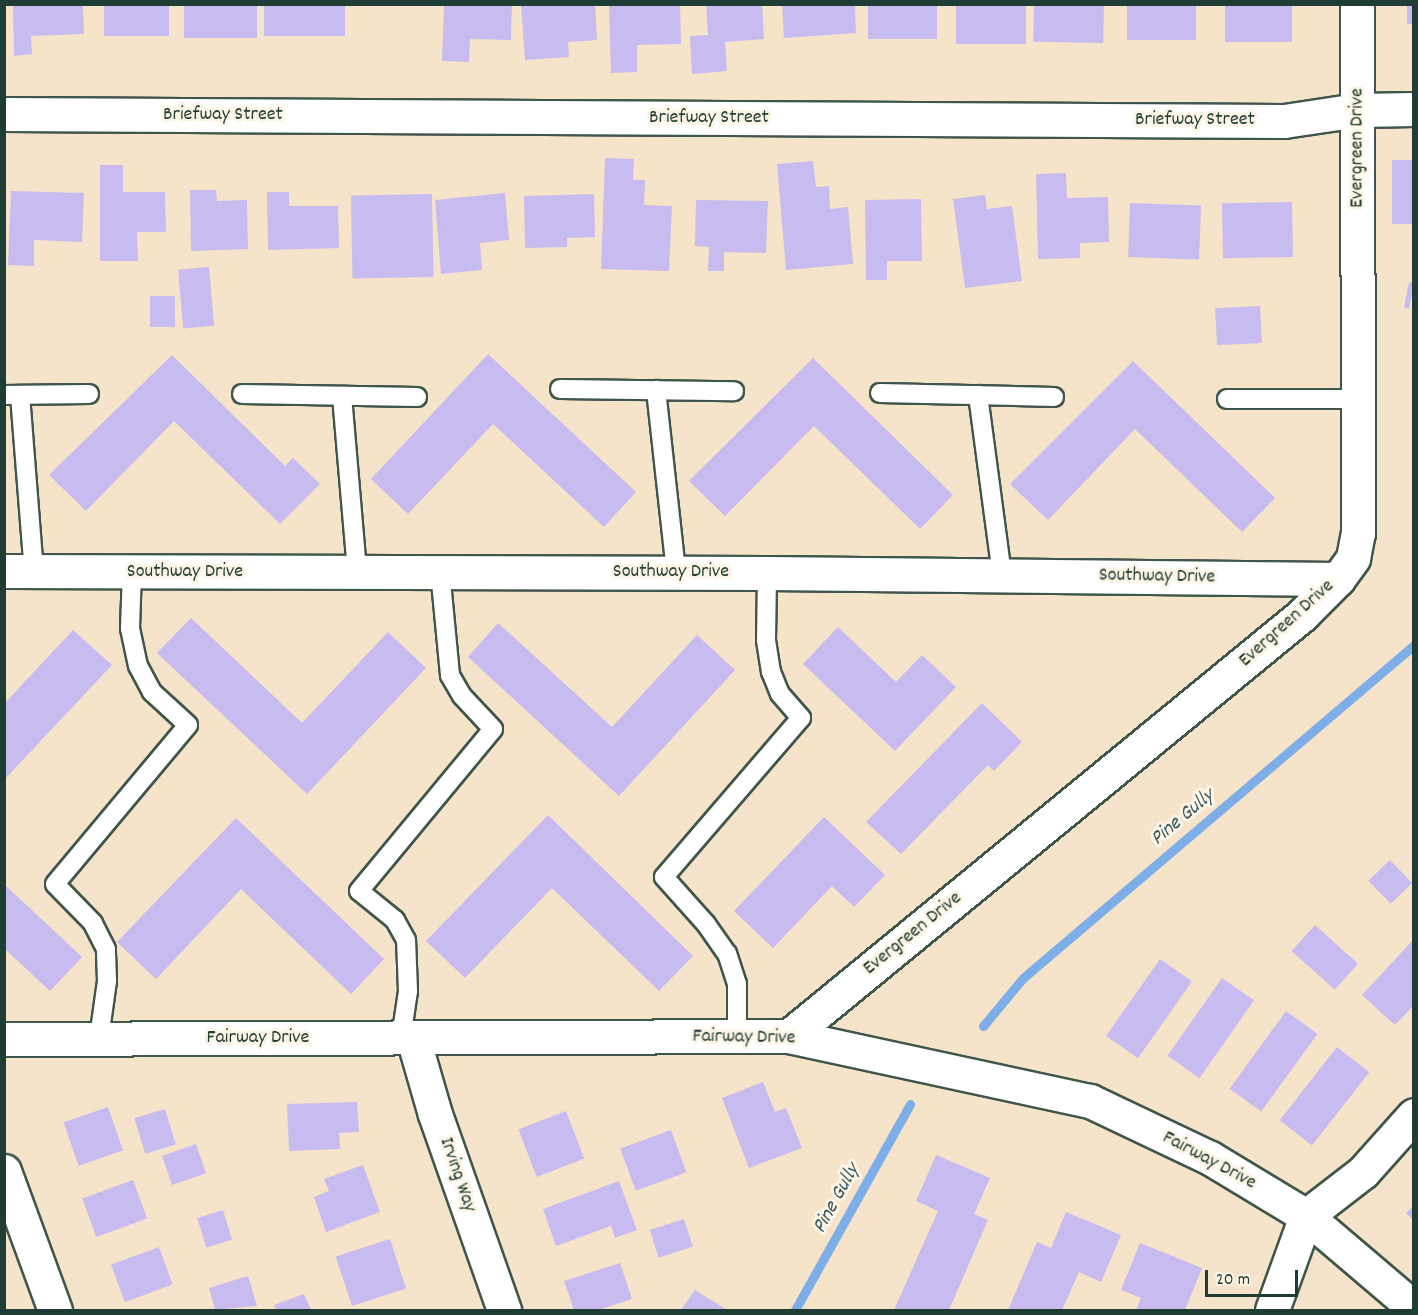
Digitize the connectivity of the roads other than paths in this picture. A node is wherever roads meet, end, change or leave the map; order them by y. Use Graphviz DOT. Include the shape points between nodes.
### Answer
graph roads {
  1 [pos="1357,4"];
  2 [pos="1413,109"];
  3 [pos="1358,111"];
  4 [pos="4,114"];
  5 [pos="560,389"];
  6 [pos="656,390"];
  7 [pos="734,391"];
  8 [pos="880,393"];
  9 [pos="89,394"];
  10 [pos="242,394"];
  11 [pos="12,395"];
  12 [pos="978,395"];
  13 [pos="342,396"];
  14 [pos="417,397"];
  15 [pos="1054,397"];
  16 [pos="1227,399"];
  17 [pos="1358,399"];
  18 [pos="19,571"];
  19 [pos="132,572"];
  20 [pos="357,572"];
  21 [pos="440,572"];
  22 [pos="676,572"];
  23 [pos="767,573"];
  24 [pos="1002,575"];
  25 [pos="1338,579"];
  26 [pos="737,1036"];
  27 [pos="789,1036"];
  28 [pos="99,1038"];
  29 [pos="407,1038"];
  30 [pos="4,1039"];
  31 [pos="1413,1115"];
  32 [pos="4,1171"];
  33 [pos="1306,1216"];
  34 [pos="1413,1308"];
  35 [pos="55,1311"];
  36 [pos="504,1311"];
  37 [pos="1272,1311"];
  1 -- 3 [label="street, Evergreen Drive"];
  2 -- 3 [label="street, Briefway Street"];
  3 -- 4 [label="street, Briefway Street" via="1284,121"];
  3 -- 17 [label="street, Evergreen Drive"];
  5 -- 6 [label="lane"];
  6 -- 7 [label="lane"];
  6 -- 22 [label="lane"];
  8 -- 12 [label="lane"];
  9 -- 11 [label="lane"];
  10 -- 13 [label="lane"];
  11 -- 18 [label="lane"];
  12 -- 15 [label="lane"];
  12 -- 24 [label="lane"];
  13 -- 14 [label="lane"];
  13 -- 20 [label="lane"];
  16 -- 17 [label="lane"];
  17 -- 25 [label="street, Evergreen Drive" via="1358,533 1353,558"];
  18 -- 19 [label="street, Southway Drive"];
  19 -- 20 [label="street, Southway Drive"];
  19 -- 28 [label="lane" via="130,628 138,666 152,692 188,724 55,884 93,923 106,949 107,981"];
  20 -- 21 [label="street, Southway Drive"];
  21 -- 22 [label="street, Southway Drive"];
  21 -- 29 [label="lane" via="450,675 462,696 493,729 359,891 395,920 406,940"];
  22 -- 23 [label="street, Southway Drive"];
  23 -- 24 [label="street, Southway Drive"];
  23 -- 26 [label="lane" via="766,640 771,672 780,694 801,718 664,877 728,954 736,984"];
  24 -- 25 [label="street, Southway Drive"];
  25 -- 27 [label="street, Evergreen Drive" via="1302,615"];
  26 -- 27 [label="street, Fairway Drive"];
  26 -- 29 [label="street, Fairway Drive"];
  27 -- 33 [label="street, Fairway Drive" via="1090,1101 1210,1158"];
  28 -- 29 [label="street, Fairway Drive"];
  28 -- 30 [label="street, Fairway Drive"];
  29 -- 36 [label="street, Irving Way"];
  31 -- 33 [label="street" via="1363,1172"];
  32 -- 35 [label="street"];
  33 -- 34 [label="street, Fairway Drive"];
  33 -- 37 [label="street"];
}
